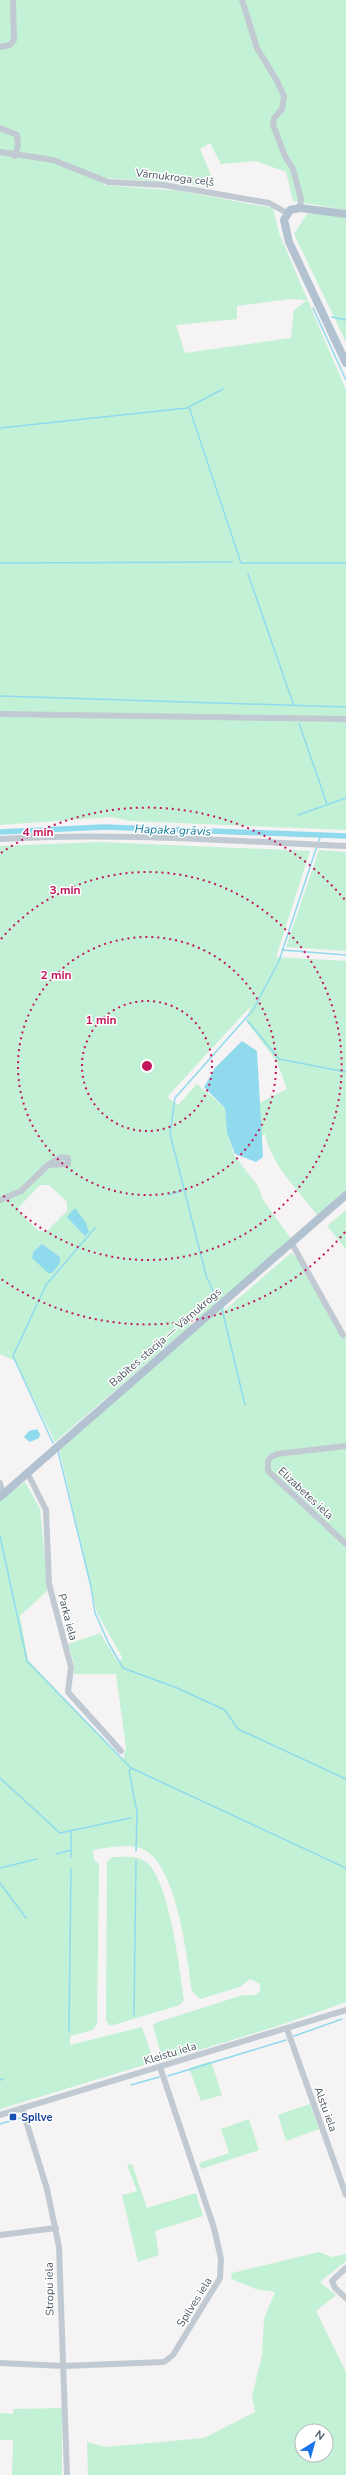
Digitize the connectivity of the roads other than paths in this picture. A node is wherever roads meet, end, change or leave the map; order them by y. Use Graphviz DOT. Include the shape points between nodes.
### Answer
graph roads {
  1 [pos="13,0"];
  2 [pos="242,0"];
  3 [pos="0,47"];
  4 [pos="0,128"];
  5 [pos="0,152"];
  6 [pos="15,156"];
  7 [pos="300,208"];
  8 [pos="287,212"];
  9 [pos="346,214"];
  10 [pos="346,363"];
  11 [pos="0,714"];
  12 [pos="346,719"];
  13 [pos="0,839"];
  14 [pos="346,846"];
  15 [pos="48,1166"];
  16 [pos="346,1195"];
  17 [pos="0,1200"];
  18 [pos="291,1242"];
  19 [pos="343,1335"];
  20 [pos="346,1446"];
  21 [pos="27,1472"];
  22 [pos="0,1484"];
  23 [pos="1,1496"];
  24 [pos="346,1544"];
  25 [pos="122,1751"];
  26 [pos="346,2010"];
  27 [pos="287,2029"];
  28 [pos="160,2067"];
  29 [pos="22,2108"];
  30 [pos="0,2115"];
  31 [pos="344,2183"];
  32 [pos="346,2195"];
  33 [pos="56,2228"];
  34 [pos="0,2235"];
  35 [pos="346,2268"];
  36 [pos="346,2298"];
  37 [pos="0,2362"];
  38 [pos="64,2366"];
  39 [pos="68,2475"];
  1 -- 3 [label="street" via="14,40 10,45"];
  2 -- 7 [label="street" via="257,48 278,81 284,96 282,109 274,118 273,125 294,168 301,199"];
  4 -- 6 [label="street" via="17,135"];
  5 -- 6 [label="street, Vārnukroga ceļš"];
  6 -- 8 [label="street, Vārnukroga ceļš" via="53,160 108,182 193,189 269,203"];
  7 -- 8 [label="main road"];
  7 -- 9 [label="main road"];
  8 -- 10 [label="main road" via="284,220 289,242"];
  11 -- 12 [label="street"];
  13 -- 14 [label="street" via="145,836"];
  15 -- 17 [label="street" via="21,1191"];
  16 -- 18 [label="main road, Babītes stacija — Vārnukrogs"];
  18 -- 19 [label="street"];
  18 -- 21 [label="main road, Babītes stacija — Vārnukrogs"];
  20 -- 24 [label="street, Elizabetes iela" via="277,1454 271,1457 266,1466 268,1471"];
  21 -- 23 [label="main road, Babītes stacija — Vārnukrogs"];
  21 -- 25 [label="street, Parka iela" via="46,1510 49,1584 71,1667 68,1692"];
  22 -- 23 [label="street"];
  26 -- 27 [label="street, Kleistu iela"];
  27 -- 28 [label="street, Kleistu iela"];
  27 -- 31 [label="street, Alstu iela"];
  28 -- 29 [label="street, Kleistu iela"];
  28 -- 38 [label="street, Spilves iela" via="214,2228 221,2259 220,2278 177,2350 168,2360 158,2363"];
  29 -- 30 [label="street, Kleistu iela"];
  29 -- 33 [label="street, Stropu iela"];
  31 -- 32 [label="street, Alstu iela"];
  33 -- 34 [label="street"];
  33 -- 38 [label="street, Stropu iela"];
  35 -- 36 [label="street" via="332,2281 335,2288"];
  37 -- 38 [label="street, Spilves iela"];
  38 -- 39 [label="street, Stropu iela"];
}
